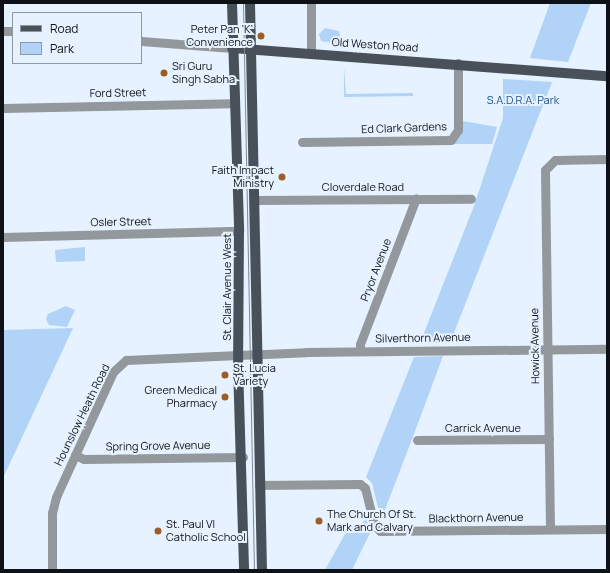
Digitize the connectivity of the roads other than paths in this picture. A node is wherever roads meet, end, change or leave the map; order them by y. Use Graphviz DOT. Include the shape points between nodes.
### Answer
graph roads {
  1 [pos="232,3"];
  2 [pos="250,3"];
  3 [pos="311,3"];
  4 [pos="142,41"];
  5 [pos="232,48"];
  6 [pos="250,50"];
  7 [pos="311,54"];
  8 [pos="458,63"];
  9 [pos="607,76"];
  10 [pos="233,103"];
  11 [pos="3,108"];
  12 [pos="302,142"];
  13 [pos="607,159"];
  14 [pos="416,198"];
  15 [pos="471,199"];
  16 [pos="254,200"];
  17 [pos="239,232"];
  18 [pos="3,237"];
  19 [pos="548,348"];
  20 [pos="607,349"];
  21 [pos="360,351"];
  22 [pos="258,353"];
  23 [pos="239,354"];
  24 [pos="549,439"];
  25 [pos="417,440"];
  26 [pos="75,455"];
  27 [pos="243,457"];
  28 [pos="259,485"];
  29 [pos="550,529"];
  30 [pos="607,529"];
  31 [pos="52,570"];
  32 [pos="244,570"];
  33 [pos="262,570"];
  1 -- 5 [label="main road, St. Clair Avenue West"];
  2 -- 6 [label="main road"];
  3 -- 7 [label="street"];
  4 -- 5 [label="street, Old Weston Road"];
  5 -- 6 [label="main road, Old Weston Road"];
  5 -- 10 [label="main road, St. Clair Avenue West"];
  6 -- 7 [label="main road, Old Weston Road"];
  6 -- 16 [label="main road"];
  7 -- 8 [label="main road, Old Weston Road"];
  8 -- 9 [label="main road, Old Weston Road"];
  8 -- 12 [label="street, Ed Clark Gardens" via="458,130 451,140"];
  10 -- 11 [label="street, Ford Street"];
  10 -- 17 [label="main road, St. Clair Avenue West"];
  13 -- 19 [label="street, Howick Avenue" via="555,160 548,164 544,174"];
  14 -- 15 [label="street, Cloverdale Road"];
  14 -- 16 [label="street, Cloverdale Road"];
  14 -- 21 [label="street, Pryor Avenue" via="361,340"];
  16 -- 22 [label="main road"];
  17 -- 18 [label="street, Osler Street"];
  17 -- 23 [label="main road, St. Clair Avenue West"];
  19 -- 20 [label="street, Silverthorn Avenue"];
  19 -- 21 [label="street, Silverthorn Avenue"];
  19 -- 24 [label="street, Howick Avenue"];
  21 -- 22 [label="street, Silverthorn Avenue"];
  22 -- 23 [label="street, Silverthorn Avenue"];
  22 -- 28 [label="main road"];
  23 -- 26 [label="street, Hounslow Heath Road" via="126,360 113,372"];
  23 -- 27 [label="main road, St. Clair Avenue West"];
  24 -- 25 [label="street, Carrick Avenue"];
  24 -- 29 [label="street, Howick Avenue"];
  26 -- 27 [label="street, Spring Grove Avenue" via="84,459"];
  26 -- 31 [label="street, Hounslow Heath Road" via="53,506"];
  27 -- 32 [label="main road, St. Clair Avenue West"];
  28 -- 29 [label="street, Blackthorn Avenue" via="360,484 365,488 374,525 380,532"];
  28 -- 33 [label="main road"];
  29 -- 30 [label="street, Blackthorn Avenue"];
}
